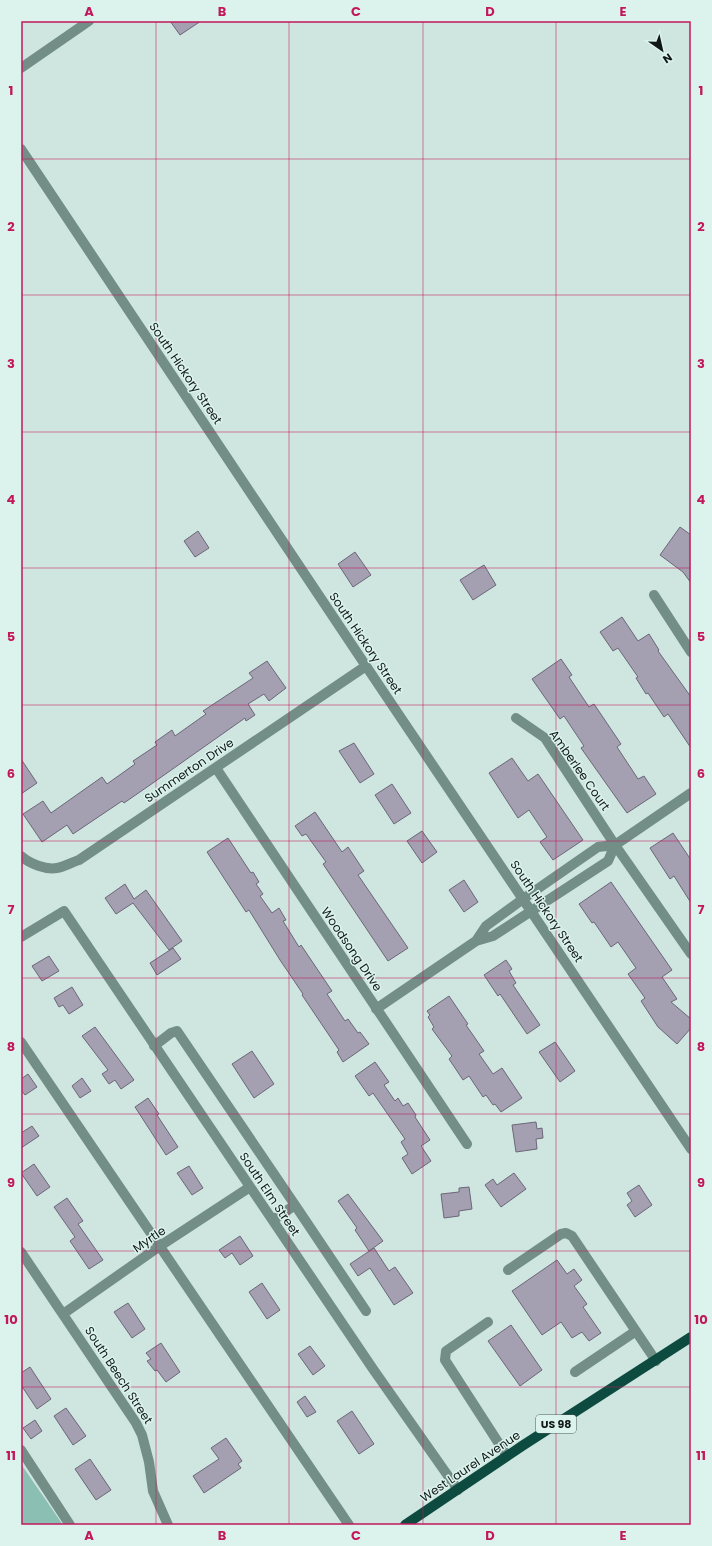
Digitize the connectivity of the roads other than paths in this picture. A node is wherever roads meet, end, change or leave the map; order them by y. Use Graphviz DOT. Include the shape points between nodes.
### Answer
graph roads {
  1 [pos="90,21"];
  2 [pos="21,68"];
  3 [pos="21,149"];
  4 [pos="654,595"];
  5 [pos="691,652"];
  6 [pos="366,666"];
  7 [pos="516,718"];
  8 [pos="216,768"];
  9 [pos="691,793"];
  10 [pos="615,845"];
  11 [pos="21,856"];
  12 [pos="523,899"];
  13 [pos="532,912"];
  14 [pos="21,937"];
  15 [pos="476,941"];
  16 [pos="691,954"];
  17 [pos="376,1009"];
  18 [pos="21,1042"];
  19 [pos="154,1046"];
  20 [pos="466,1144"];
  21 [pos="691,1149"];
  22 [pos="250,1187"];
  23 [pos="295,1205"];
  24 [pos="273,1220"];
  25 [pos="160,1246"];
  26 [pos="21,1252"];
  27 [pos="508,1270"];
  28 [pos="366,1311"];
  29 [pos="63,1314"];
  30 [pos="488,1322"];
  31 [pos="636,1331"];
  32 [pos="690,1340"];
  33 [pos="656,1361"];
  34 [pos="575,1372"];
  35 [pos="21,1450"];
  36 [pos="507,1456"];
  37 [pos="458,1490"];
  38 [pos="70,1525"];
  39 [pos="168,1525"];
  40 [pos="349,1525"];
  41 [pos="406,1525"];
  1 -- 2 [label="street"];
  3 -- 6 [label="street, South Hickory Street"];
  4 -- 5 [label="street"];
  6 -- 8 [label="street, Summerton Drive"];
  6 -- 12 [label="street, South Hickory Street"];
  7 -- 10 [label="street, Amberlee Court" via="545,738"];
  8 -- 11 [label="street, Summerton Drive" via="79,860 58,868 40,866"];
  8 -- 17 [label="street, Woodsong Drive"];
  9 -- 10 [label="street"];
  10 -- 12 [label="street" via="598,847"];
  10 -- 13 [label="street" via="608,860"];
  10 -- 16 [label="street, Amberlee Court"];
  12 -- 13 [label="street, South Hickory Street"];
  12 -- 15 [label="street" via="486,926"];
  13 -- 15 [label="street" via="493,936"];
  13 -- 21 [label="street, South Hickory Street"];
  14 -- 19 [label="street, South Elm Street" via="64,911"];
  15 -- 17 [label="street"];
  17 -- 20 [label="street, Woodsong Drive"];
  18 -- 25 [label="street"];
  19 -- 22 [label="street, South Elm Street"];
  19 -- 23 [label="street" via="177,1031"];
  22 -- 24 [label="street, South Elm Street"];
  22 -- 25 [label="street, Myrtle"];
  23 -- 24 [label="street"];
  23 -- 28 [label="street"];
  24 -- 37 [label="street, South Elm Street"];
  25 -- 29 [label="street, Myrtle"];
  25 -- 40 [label="street"];
  26 -- 29 [label="street, South Beech Street"];
  27 -- 31 [label="street" via="566,1233 572,1236"];
  29 -- 39 [label="street, South Beech Street" via="142,1435 153,1491"];
  30 -- 36 [label="street" via="446,1351 445,1360"];
  31 -- 33 [label="street"];
  31 -- 34 [label="street"];
  32 -- 33 [label="main road, West Laurel Avenue / US 98"];
  33 -- 36 [label="main road, West Laurel Avenue / US 98"];
  35 -- 38 [label="street"];
  36 -- 37 [label="main road, West Laurel Avenue / US 98"];
  37 -- 41 [label="main road, West Laurel Avenue / US 98"];
}
